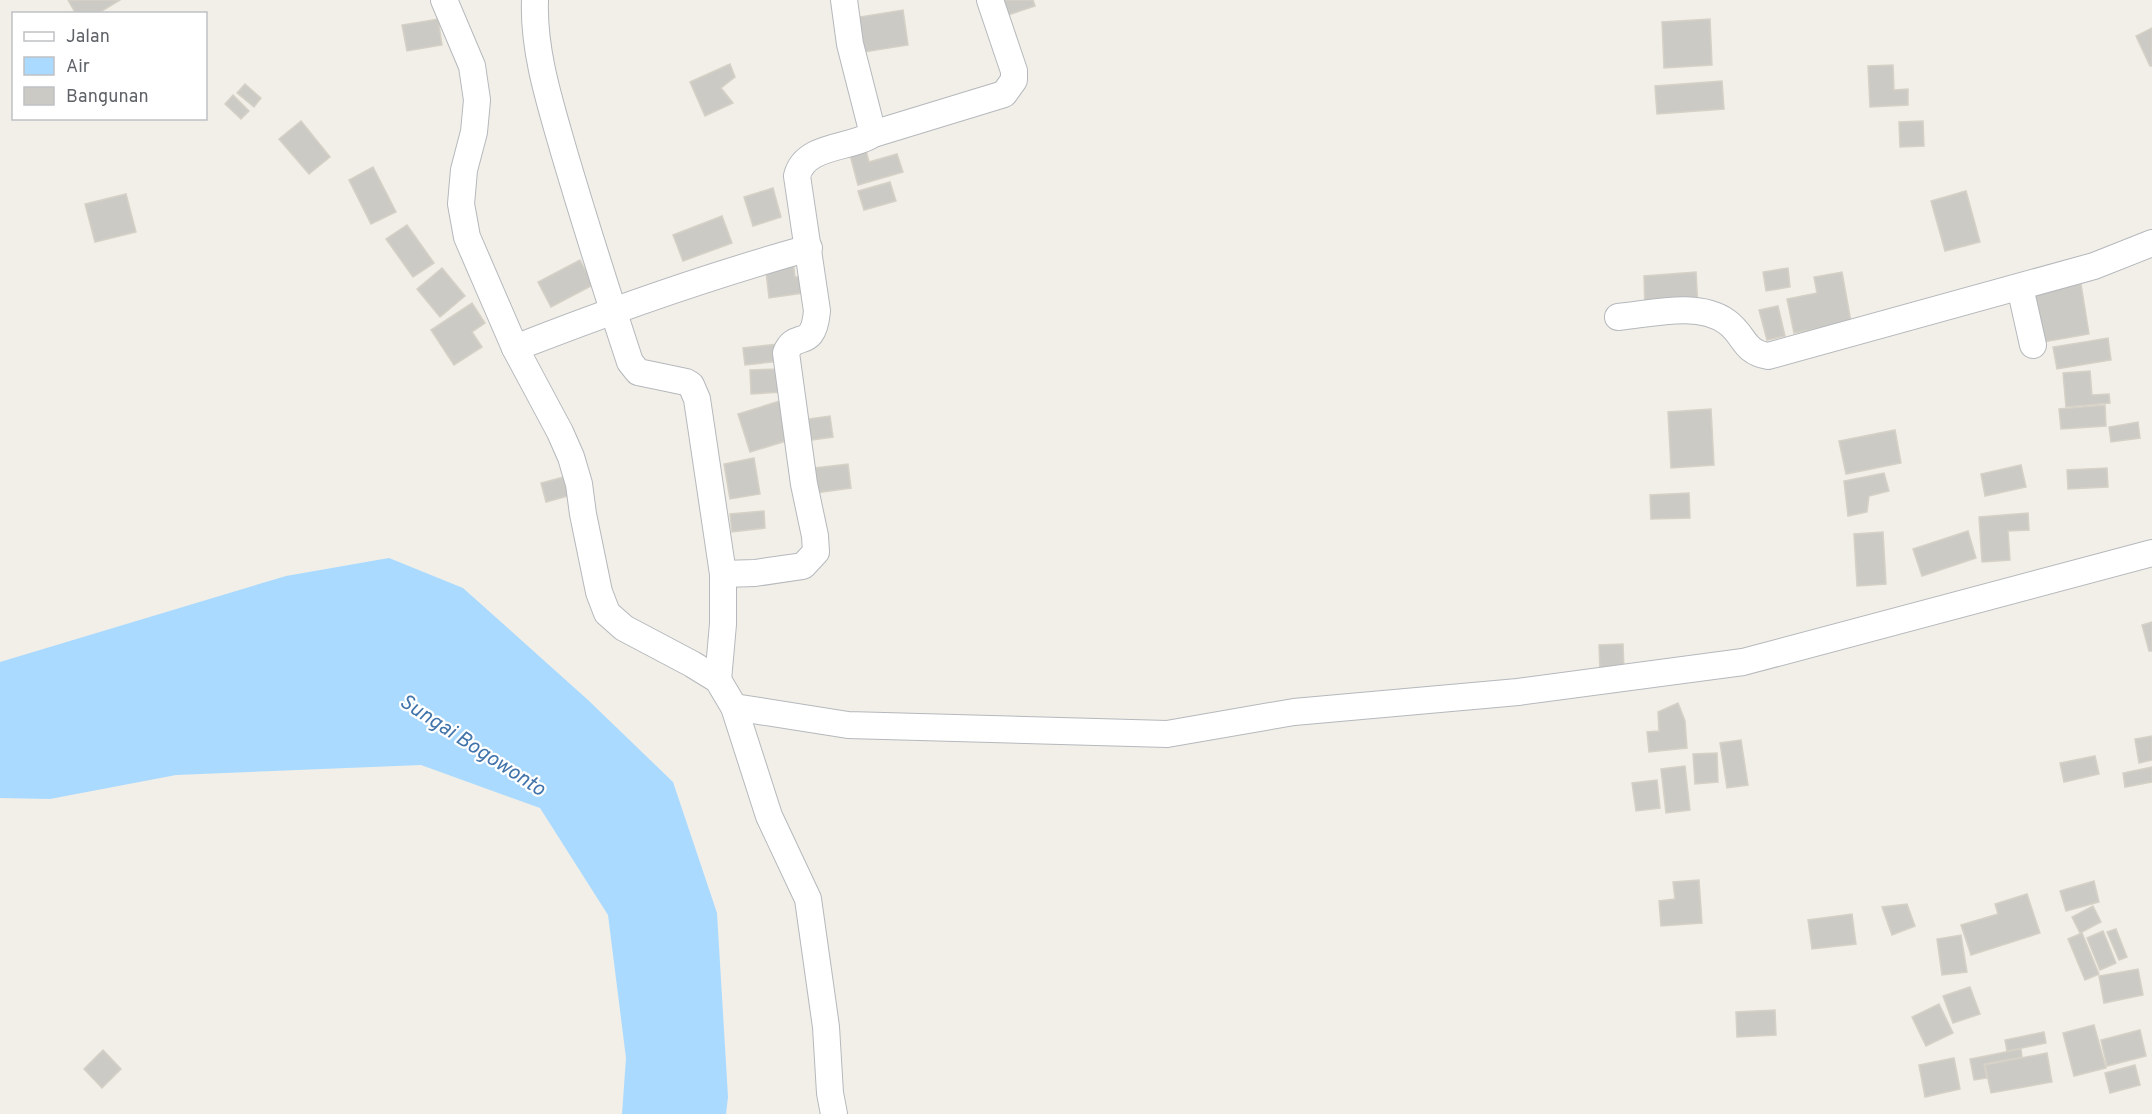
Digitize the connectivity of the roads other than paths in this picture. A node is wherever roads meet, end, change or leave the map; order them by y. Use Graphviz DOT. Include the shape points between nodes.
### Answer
graph roads {
  1 [pos="444,0"];
  2 [pos="535,0"];
  3 [pos="844,0"];
  4 [pos="990,0"];
  5 [pos="873,134"];
  6 [pos="2152,243"];
  7 [pos="809,248"];
  8 [pos="2020,287"];
  9 [pos="613,310"];
  10 [pos="1618,317"];
  11 [pos="2032,345"];
  12 [pos="515,348"];
  13 [pos="2152,553"];
  14 [pos="723,574"];
  15 [pos="718,680"];
  16 [pos="734,707"];
  17 [pos="834,1114"];
  1 -- 12 [label="street" via="472,66 477,100 461,204 467,237"];
  2 -- 9 [label="street" via="537,45 554,118"];
  3 -- 5 [label="street" via="850,44"];
  4 -- 5 [label="street" via="1014,71 1011,87 1004,93"];
  5 -- 7 [label="street" via="818,153 799,168 800,204"];
  6 -- 8 [label="street" via="2094,266"];
  7 -- 9 [label="street" via="726,271"];
  7 -- 14 [label="street" via="817,311 815,327 810,337 793,343 786,353 816,552 802,566"];
  8 -- 10 [label="street" via="1768,356 1748,348 1738,331 1710,312"];
  8 -- 11 [label="street"];
  9 -- 12 [label="street"];
  9 -- 14 [label="street" via="638,372 686,382 694,390"];
  12 -- 15 [label="street" via="572,457 599,592 607,613 624,628"];
  13 -- 16 [label="street" via="1743,662 1518,692 1294,712 1167,734 848,725"];
  14 -- 15 [label="street"];
  15 -- 16 [label="street"];
  16 -- 17 [label="street" via="769,816 808,899"];
}
